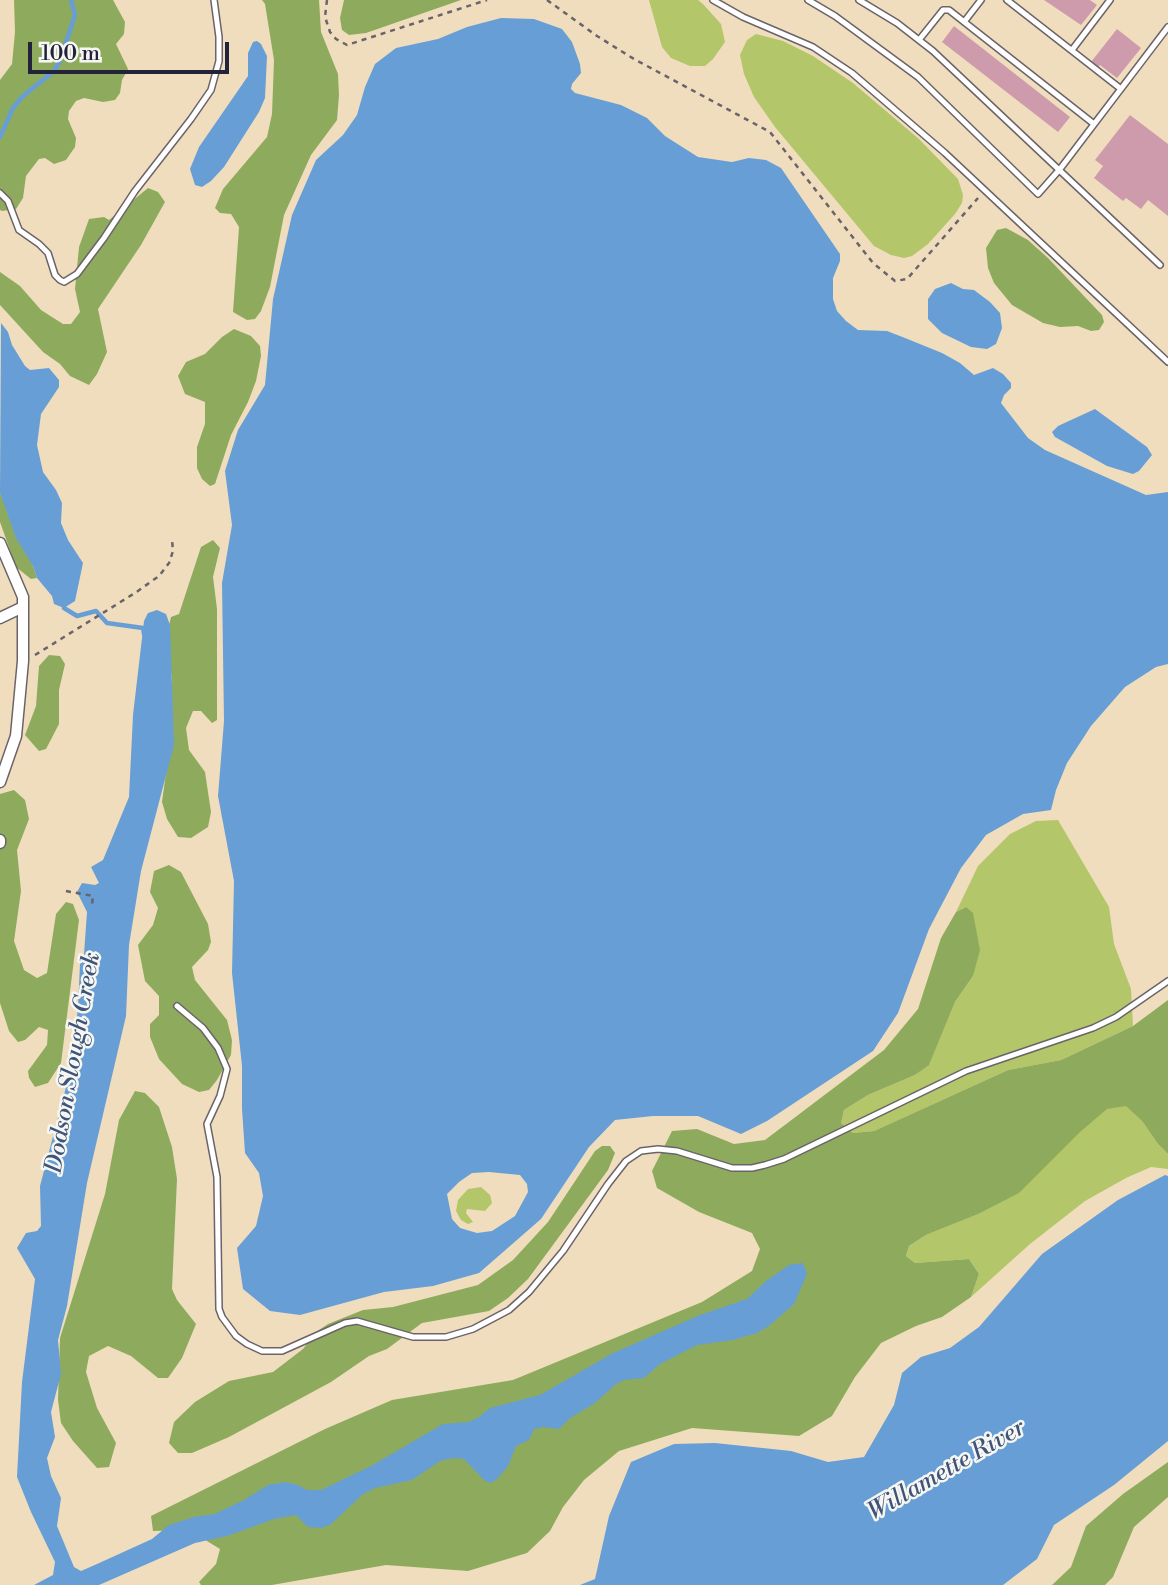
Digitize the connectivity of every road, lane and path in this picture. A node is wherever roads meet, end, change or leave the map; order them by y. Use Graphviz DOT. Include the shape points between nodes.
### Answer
graph roads {
  1 [pos="214,0"];
  2 [pos="327,0"];
  3 [pos="487,0"];
  4 [pos="547,0"];
  5 [pos="713,0"];
  6 [pos="808,0"];
  7 [pos="859,0"];
  8 [pos="981,0"];
  9 [pos="1007,0"];
  10 [pos="1110,0"];
  11 [pos="964,22"];
  12 [pos="1168,27"];
  13 [pos="919,40"];
  14 [pos="1072,50"];
  15 [pos="1121,89"];
  16 [pos="1094,124"];
  17 [pos="1060,169"];
  18 [pos="985,190"];
  19 [pos="2,194"];
  20 [pos="1160,265"];
  21 [pos="1168,362"];
  22 [pos="173,540"];
  23 [pos="0,542"];
  24 [pos="23,607"];
  25 [pos="0,618"];
  26 [pos="23,661"];
  27 [pos="0,782"];
  28 [pos="66,891"];
  29 [pos="92,904"];
  30 [pos="1168,981"];
  31 [pos="177,1006"];
  1 -- 19 [label="lane" via="219,61 211,90 77,274 64,282 55,275 48,253 19,230"];
  2 -- 3 [label="path" via="327,26 347,45"];
  4 -- 18 [label="path" via="634,60 769,132 873,263 895,281 907,279"];
  5 -- 18 [label="lane" via="813,47 852,74"];
  6 -- 17 [label="lane" via="918,77 1038,194"];
  7 -- 13 [label="lane"];
  8 -- 11 [label="lane"];
  9 -- 14 [label="lane"];
  10 -- 14 [label="lane"];
  11 -- 13 [label="lane" via="943,10"];
  11 -- 16 [label="lane"];
  12 -- 15 [label="lane"];
  13 -- 17 [label="lane"];
  14 -- 15 [label="lane"];
  15 -- 16 [label="lane"];
  16 -- 17 [label="lane"];
  17 -- 20 [label="lane"];
  18 -- 21 [label="lane"];
  22 -- 26 [label="path" via="171,559 159,576"];
  23 -- 24 [label="street"];
  24 -- 25 [label="street"];
  24 -- 26 [label="street"];
  26 -- 27 [label="street" via="16,736"];
  28 -- 29 [label="path" via="93,896"];
  30 -- 31 [label="lane" via="1116,1017 966,1071 765,1165 732,1168 677,1151 641,1151 626,1161 608,1184 530,1293 473,1329 446,1337 413,1337 357,1321 282,1351 262,1351 247,1344 236,1336 219,1308 217,1177 207,1124 227,1069 204,1028"];
}
